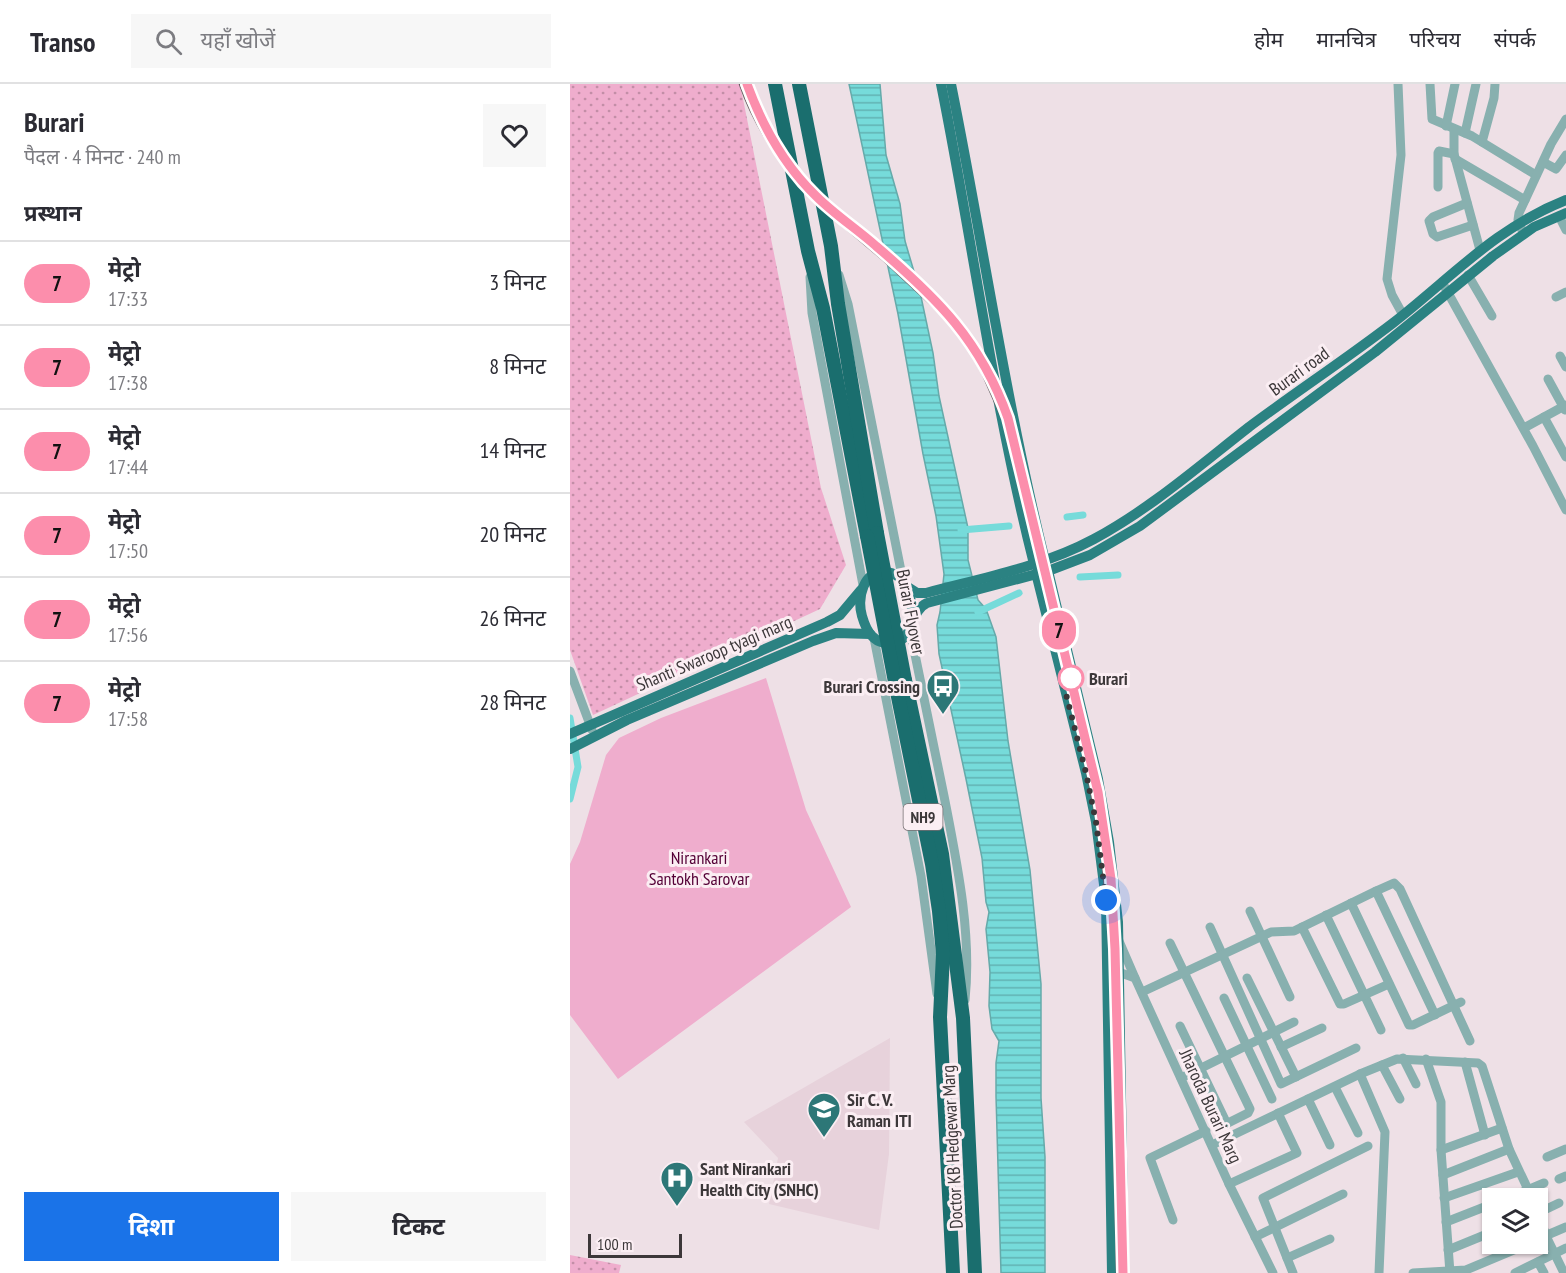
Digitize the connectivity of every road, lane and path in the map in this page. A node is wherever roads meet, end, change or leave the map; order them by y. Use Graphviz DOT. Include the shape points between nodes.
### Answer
graph roads {
  1 [pos="775,84"];
  2 [pos="799,84"];
  3 [pos="941,84"];
  4 [pos="951,84"];
  5 [pos="1398,84"];
  6 [pos="1430,84"];
  7 [pos="1455,84"];
  8 [pos="1476,84"];
  9 [pos="1495,84"];
  10 [pos="1566,119"];
  11 [pos="1450,127"];
  12 [pos="1465,133"];
  13 [pos="1482,142"];
  14 [pos="1455,156"];
  15 [pos="1566,156"];
  16 [pos="1543,162"];
  17 [pos="1536,175"];
  18 [pos="1438,187"];
  19 [pos="1525,200"];
  20 [pos="1566,200"];
  21 [pos="1467,203"];
  22 [pos="1563,215"];
  23 [pos="1518,222"];
  24 [pos="1473,225"];
  25 [pos="1566,230"];
  26 [pos="1524,234"];
  27 [pos="831,246"];
  28 [pos="1480,250"];
  29 [pos="808,251"];
  30 [pos="1468,275"];
  31 [pos="1445,287"];
  32 [pos="1566,292"];
  33 [pos="1556,297"];
  34 [pos="1403,315"];
  35 [pos="1492,316"];
  36 [pos="1560,356"];
  37 [pos="1566,367"];
  38 [pos="1548,380"];
  39 [pos="1565,408"];
  40 [pos="1544,417"];
  41 [pos="1524,428"];
  42 [pos="1566,457"];
  43 [pos="1566,486"];
  44 [pos="1556,491"];
  45 [pos="1566,510"];
  46 [pos="895,539"];
  47 [pos="856,548"];
  48 [pos="1041,567"];
  49 [pos="904,584"];
  50 [pos="862,587"];
  51 [pos="926,598"];
  52 [pos="911,625"];
  53 [pos="872,636"];
  54 [pos="570,671"];
  55 [pos="663,699"];
  56 [pos="587,726"];
  57 [pos="570,734"];
  58 [pos="592,738"];
  59 [pos="570,749"];
  60 [pos="1376,891"];
  61 [pos="1351,903"];
  62 [pos="1250,911"];
  63 [pos="1326,915"];
  64 [pos="1210,927"];
  65 [pos="1302,927"];
  66 [pos="1262,937"];
  67 [pos="1118,938"];
  68 [pos="1170,943"];
  69 [pos="948,953"];
  70 [pos="1223,956"];
  71 [pos="1113,970"];
  72 [pos="1184,972"];
  73 [pos="1136,978"];
  74 [pos="1247,978"];
  75 [pos="1389,984"];
  76 [pos="1142,992"];
  77 [pos="1364,995"];
  78 [pos="1290,997"];
  79 [pos="1224,998"];
  80 [pos="1458,1004"];
  81 [pos="1435,1015"];
  82 [pos="940,1017"];
  83 [pos="963,1018"];
  84 [pos="1294,1022"];
  85 [pos="1180,1026"];
  86 [pos="1322,1028"];
  87 [pos="1381,1030"];
  88 [pos="1274,1031"];
  89 [pos="1260,1038"];
  90 [pos="1470,1041"];
  91 [pos="1247,1045"];
  92 [pos="1281,1047"];
  93 [pos="1356,1048"];
  94 [pos="1224,1056"];
  95 [pos="1403,1058"];
  96 [pos="1426,1059"];
  97 [pos="1465,1062"];
  98 [pos="1382,1065"];
  99 [pos="1200,1068"];
  100 [pos="1360,1074"];
  101 [pos="1296,1077"];
  102 [pos="1181,1078"];
  103 [pos="1416,1084"];
  104 [pos="1335,1087"];
  105 [pos="1272,1099"];
  106 [pos="1308,1099"];
  107 [pos="1400,1099"];
  108 [pos="1278,1113"];
  109 [pos="1502,1128"];
  110 [pos="1206,1131"];
  111 [pos="1358,1133"];
  112 [pos="1485,1135"];
  113 [pos="1212,1145"];
  114 [pos="1330,1145"];
  115 [pos="1368,1146"];
  116 [pos="1509,1149"];
  117 [pos="1566,1149"];
  118 [pos="1441,1150"];
  119 [pos="1547,1157"];
  120 [pos="1518,1172"];
  121 [pos="1443,1175"];
  122 [pos="1544,1183"];
  123 [pos="1229,1184"];
  124 [pos="1526,1188"];
  125 [pos="1538,1188"];
  126 [pos="1343,1194"];
  127 [pos="1444,1198"];
  128 [pos="1559,1203"];
  129 [pos="1482,1208"];
  130 [pos="1548,1208"];
  131 [pos="1173,1220"];
  132 [pos="1446,1222"];
  133 [pos="1566,1227"];
  134 [pos="1275,1228"];
  135 [pos="1548,1235"];
  136 [pos="1482,1236"];
  137 [pos="1255,1237"];
  138 [pos="1330,1239"];
  139 [pos="1548,1246"];
  140 [pos="1566,1248"];
  141 [pos="1448,1250"];
  142 [pos="1505,1254"];
  143 [pos="1554,1254"];
  144 [pos="1287,1258"];
  145 [pos="1538,1262"];
  146 [pos="1528,1270"];
  147 [pos="1450,1272"];
  148 [pos="953,1273"];
  149 [pos="975,1273"];
  150 [pos="1112,1273"];
  151 [pos="1124,1273"];
  152 [pos="1273,1273"];
  153 [pos="1293,1273"];
  154 [pos="1379,1273"];
  155 [pos="1413,1273"];
  156 [pos="1515,1273"];
  157 [pos="1544,1273"];
  158 [pos="1564,1273"];
  1 -- 29 [label="highway, NH9"];
  2 -- 27 [label="highway"];
  3 -- 48 [label="main road" via="1016,489"];
  4 -- 48 [label="main road"];
  5 -- 34 [label="street" via="1401,155 1387,279"];
  6 -- 11 [label="street" via="1431,118"];
  7 -- 11 [label="street"];
  8 -- 12 [label="street"];
  9 -- 13 [label="street"];
  10 -- 16 [label="street"];
  11 -- 12 [label="street"];
  11 -- 14 [label="street"];
  12 -- 13 [label="street"];
  13 -- 17 [label="street"];
  14 -- 18 [label="street" via="1439,151"];
  14 -- 19 [label="street"];
  14 -- 21 [label="street"];
  15 -- 16 [label="street" via="1556,169"];
  16 -- 17 [label="street"];
  17 -- 19 [label="street"];
  19 -- 23 [label="street"];
  20 -- 23 [label="main road, Burari road"];
  21 -- 24 [label="street"];
  21 -- 24 [label="street" via="1429,221 1437,237"];
  22 -- 25 [label="street"];
  22 -- 26 [label="main road, Burari road"];
  23 -- 26 [label="street"];
  23 -- 28 [label="main road, Burari road"];
  24 -- 28 [label="street"];
  26 -- 30 [label="main road, Burari road"];
  27 -- 46 [label="street" via="848,304"];
  27 -- 69 [label="highway, Burari Flyover, bridge" via="905,680 942,854"];
  28 -- 31 [label="main road, Burari road"];
  29 -- 47 [label="street" via="812,313"];
  29 -- 69 [label="highway, Burari Flyover / NH9, bridge" via="823,308"];
  30 -- 31 [label="main road, Burari road"];
  30 -- 35 [label="street"];
  31 -- 34 [label="main road, Burari road"];
  31 -- 41 [label="street"];
  31 -- 48 [label="main road, Burari road" via="1375,352 1140,526 1090,555"];
  32 -- 33 [label="street"];
  34 -- 48 [label="main road, Burari road" via="1146,507"];
  36 -- 37 [label="street"];
  38 -- 39 [label="street"];
  39 -- 40 [label="street"];
  40 -- 41 [label="street"];
  40 -- 42 [label="street"];
  41 -- 44 [label="street"];
  43 -- 44 [label="street"];
  44 -- 45 [label="street"];
  46 -- 47 [label="street"];
  46 -- 49 [label="street"];
  47 -- 50 [label="street"];
  48 -- 51 [label="main road"];
  48 -- 67 [label="main road" via="1098,779 1109,842"];
  48 -- 71 [label="main road" via="1096,822"];
  49 -- 50 [label="main road" via="890,572 882,572 874,574"];
  49 -- 51 [label="main road"];
  49 -- 52 [label="main road" via="911,603"];
  50 -- 53 [label="main road" via="861,613"];
  50 -- 55 [label="main road, Shanti Swaroop tyagi marg" via="840,615"];
  51 -- 52 [label="main road"];
  52 -- 53 [label="main road" via="897,642 885,643"];
  52 -- 83 [label="street" via="959,870 967,980"];
  53 -- 55 [label="main road, Shanti Swaroop tyagi marg" via="836,633"];
  53 -- 82 [label="street" via="921,876"];
  54 -- 56 [label="street"];
  55 -- 56 [label="main road, Shanti Swaroop tyagi marg"];
  55 -- 58 [label="main road, Shanti Swaroop tyagi marg"];
  56 -- 57 [label="main road, Shanti Swaroop tyagi marg"];
  56 -- 58 [label="street"];
  58 -- 59 [label="main road, Shanti Swaroop tyagi marg"];
  60 -- 61 [label="street"];
  60 -- 80 [label="street" via="1397,885"];
  60 -- 81 [label="street"];
  61 -- 63 [label="street"];
  61 -- 75 [label="street"];
  62 -- 66 [label="street"];
  63 -- 65 [label="street"];
  63 -- 77 [label="street"];
  64 -- 70 [label="street"];
  65 -- 66 [label="street"];
  65 -- 77 [label="street" via="1340,1004"];
  66 -- 70 [label="street"];
  66 -- 78 [label="street"];
  67 -- 71 [label="main road"];
  67 -- 73 [label="street, Jharoda Burari Marg"];
  68 -- 72 [label="street"];
  69 -- 82 [label="highway, Burari Flyover / NH9"];
  69 -- 83 [label="highway, Burari Flyover"];
  70 -- 72 [label="street"];
  70 -- 89 [label="street"];
  71 -- 73 [label="street"];
  71 -- 150 [label="main road"];
  71 -- 151 [label="main road"];
  72 -- 76 [label="street"];
  72 -- 94 [label="street"];
  73 -- 76 [label="street, Jharoda Burari Marg"];
  74 -- 88 [label="street"];
  75 -- 77 [label="street"];
  75 -- 81 [label="street" via="1409,1025"];
  76 -- 102 [label="street, Jharoda Burari Marg"];
  77 -- 87 [label="street"];
  79 -- 91 [label="street"];
  80 -- 81 [label="street"];
  80 -- 90 [label="street"];
  82 -- 148 [label="highway, Doctor KB Hedgewar Marg / NH9"];
  83 -- 149 [label="highway, Doctor KB Hedgewar Marg"];
  84 -- 88 [label="street"];
  85 -- 99 [label="street"];
  86 -- 92 [label="street"];
  88 -- 89 [label="street"];
  88 -- 92 [label="street"];
  89 -- 91 [label="street"];
  89 -- 101 [label="street" via="1281,1084"];
  91 -- 94 [label="street"];
  91 -- 105 [label="street"];
  92 -- 101 [label="street"];
  93 -- 101 [label="street"];
  94 -- 99 [label="street"];
  94 -- 99 [label="street" via="1250,1109 1229,1123"];
  95 -- 96 [label="street"];
  95 -- 98 [label="street"];
  95 -- 103 [label="street"];
  96 -- 97 [label="street"];
  96 -- 118 [label="street" via="1441,1102"];
  97 -- 109 [label="street" via="1481,1064"];
  97 -- 112 [label="street"];
  98 -- 100 [label="street"];
  98 -- 107 [label="street"];
  99 -- 102 [label="street"];
  100 -- 104 [label="street"];
  100 -- 154 [label="street" via="1385,1132"];
  102 -- 110 [label="street, Jharoda Burari Marg"];
  104 -- 106 [label="street"];
  104 -- 111 [label="street"];
  106 -- 108 [label="street"];
  106 -- 114 [label="street"];
  108 -- 113 [label="street"];
  108 -- 123 [label="street" via="1297,1153"];
  109 -- 112 [label="street"];
  109 -- 116 [label="street"];
  110 -- 113 [label="street, Jharoda Burari Marg"];
  110 -- 131 [label="street" via="1150,1158"];
  112 -- 118 [label="street"];
  113 -- 123 [label="street, Jharoda Burari Marg"];
  115 -- 134 [label="street" via="1263,1197"];
  116 -- 120 [label="street"];
  116 -- 121 [label="street"];
  117 -- 119 [label="street"];
  118 -- 121 [label="street"];
  120 -- 124 [label="street"];
  120 -- 127 [label="street"];
  121 -- 127 [label="street"];
  122 -- 125 [label="street"];
  123 -- 137 [label="street, Jharoda Burari Marg"];
  126 -- 134 [label="street"];
  127 -- 132 [label="street"];
  128 -- 130 [label="street"];
  129 -- 132 [label="street"];
  132 -- 141 [label="street"];
  133 -- 135 [label="street"];
  134 -- 137 [label="street"];
  134 -- 144 [label="street"];
  136 -- 141 [label="street"];
  137 -- 152 [label="street, Jharoda Burari Marg"];
  138 -- 144 [label="street"];
  139 -- 143 [label="street"];
  140 -- 143 [label="street"];
  141 -- 147 [label="street"];
  142 -- 147 [label="street" via="1472,1268"];
  143 -- 145 [label="street"];
  143 -- 158 [label="street"];
  144 -- 153 [label="street"];
  145 -- 146 [label="street"];
  145 -- 157 [label="street"];
  146 -- 156 [label="street"];
  147 -- 155 [label="street"];
}
